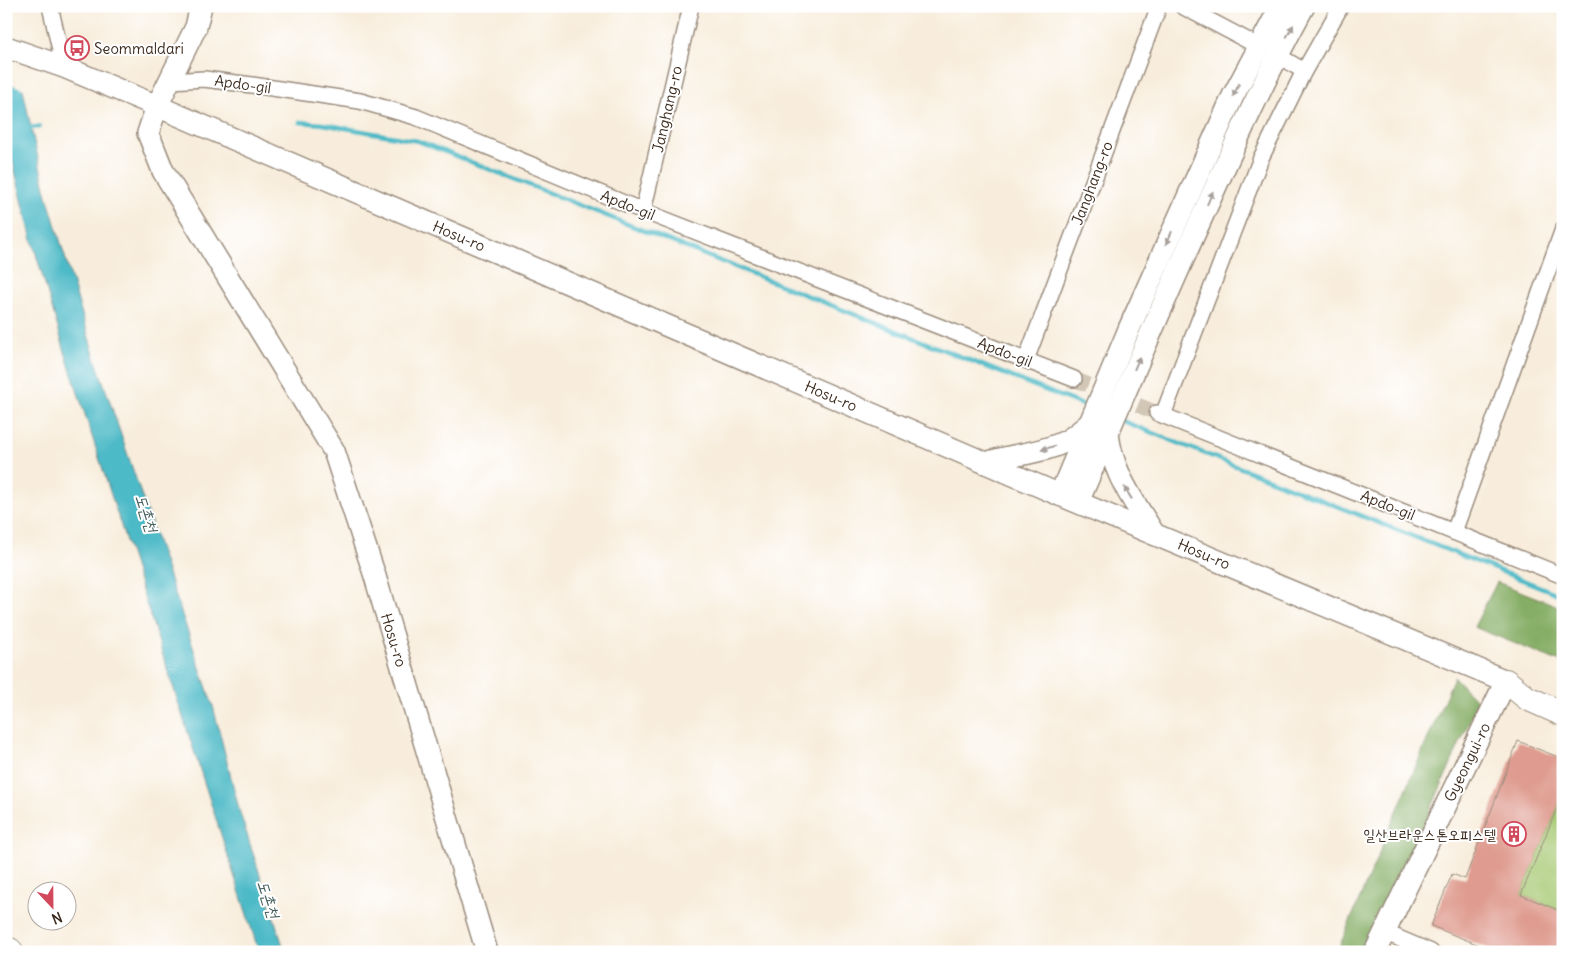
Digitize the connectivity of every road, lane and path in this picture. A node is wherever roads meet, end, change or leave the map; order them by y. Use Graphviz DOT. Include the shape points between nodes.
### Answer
graph roads {
  1 [pos="50,6"];
  2 [pos="201,6"];
  3 [pos="691,6"];
  4 [pos="1159,6"];
  5 [pos="1182,6"];
  6 [pos="1281,6"];
  7 [pos="1304,6"];
  8 [pos="1341,6"];
  9 [pos="6,47"];
  10 [pos="1267,50"];
  11 [pos="60,66"];
  12 [pos="1304,71"];
  13 [pos="170,81"];
  14 [pos="157,106"];
  15 [pos="644,211"];
  16 [pos="1563,229"];
  17 [pos="1026,360"];
  18 [pos="1074,379"];
  19 [pos="1103,418"];
  20 [pos="986,463"];
  21 [pos="1069,498"];
  22 [pos="1454,532"];
  23 [pos="1154,534"];
  24 [pos="1563,576"];
  25 [pos="1506,681"];
  26 [pos="1563,697"];
  27 [pos="1563,714"];
  28 [pos="1384,932"];
  29 [pos="488,952"];
  30 [pos="1375,952"];
  31 [pos="1431,952"];
  1 -- 11 [label="street"];
  2 -- 13 [label="main road" via="196,27"];
  3 -- 15 [label="street, Janghang-ro"];
  4 -- 17 [label="street, Janghang-ro"];
  5 -- 10 [label="street"];
  6 -- 10 [label="main road"];
  10 -- 7 [label="main road, one-way"];
  8 -- 12 [label="street"];
  9 -- 11 [label="main road, Hosu-ro"];
  10 -- 12 [label="street"];
  10 -- 19 [label="main road" via="1201,167"];
  11 -- 14 [label="main road, Hosu-ro"];
  12 -- 22 [label="street, Apdo-gil" via="1261,158 1160,414"];
  13 -- 14 [label="main road"];
  13 -- 15 [label="street, Apdo-gil" via="204,79 360,101 416,117"];
  14 -- 20 [label="main road, Hosu-ro"];
  14 -- 29 [label="main road, Hosu-ro" via="148,133 163,171 334,451"];
  15 -- 17 [label="street, Apdo-gil"];
  16 -- 22 [label="street"];
  17 -- 18 [label="street, Apdo-gil"];
  19 -- 20 [label="main road, one-way" via="1051,448"];
  19 -- 21 [label="main road"];
  23 -- 19 [label="main road, one-way" via="1119,478"];
  20 -- 21 [label="main road, Hosu-ro"];
  21 -- 23 [label="main road, Hosu-ro"];
  22 -- 24 [label="street, Apdo-gil"];
  23 -- 25 [label="main road, Hosu-ro"];
  25 -- 26 [label="main road, Hosu-ro"];
  25 -- 27 [label="main road, Hosu-ro" via="1527,698"];
  25 -- 28 [label="main road, Gyeongui-ro"];
  28 -- 30 [label="main road, Gyeongui-ro"];
  28 -- 31 [label="street"];
}
